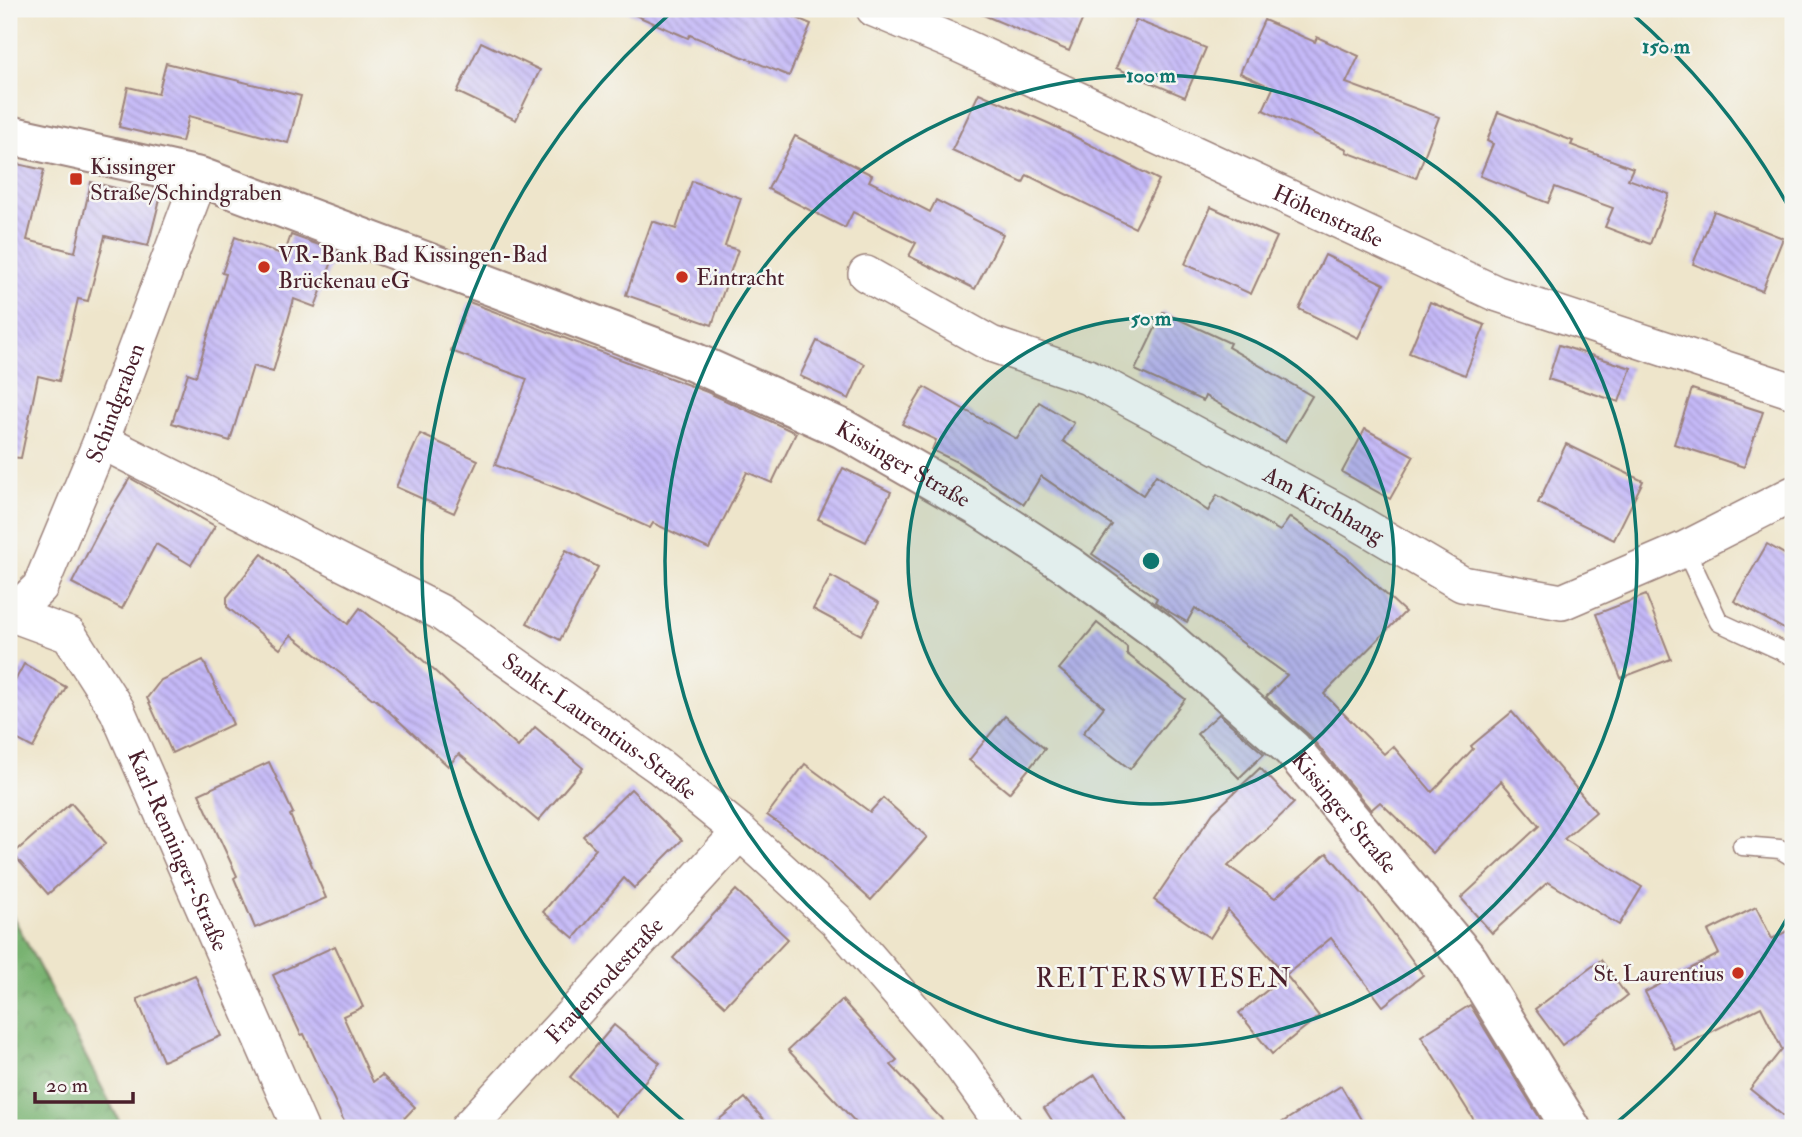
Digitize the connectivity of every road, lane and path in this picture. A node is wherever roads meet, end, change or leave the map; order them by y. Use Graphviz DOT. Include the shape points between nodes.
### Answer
graph roads {
  1 [pos="874,9"];
  2 [pos="9,135"];
  3 [pos="200,177"];
  4 [pos="866,274"];
  5 [pos="1793,391"];
  6 [pos="101,441"];
  7 [pos="1793,494"];
  8 [pos="1685,549"];
  9 [pos="10,615"];
  10 [pos="1793,656"];
  11 [pos="740,832"];
  12 [pos="1742,846"];
  13 [pos="1793,857"];
  14 [pos="300,1128"];
  15 [pos="468,1128"];
  16 [pos="1005,1128"];
  17 [pos="1571,1128"];
  1 -- 5 [label="street, Höhenstraße" via="1495,293"];
  2 -- 3 [label="street, Kissinger Straße"];
  3 -- 6 [label="street, Schindgraben"];
  3 -- 17 [label="street, Kissinger Straße" via="689,360 843,429 977,506 1069,566 1158,632 1292,749 1469,961"];
  4 -- 8 [label="street, Am Kirchhang" via="991,344 1088,377 1345,515 1462,584 1562,602"];
  6 -- 9 [label="street, Schindgraben" via="40,587"];
  6 -- 11 [label="street, Sankt-Laurentius-Straße" via="440,612 660,767"];
  7 -- 8 [label="street, Am Kirchhang"];
  8 -- 10 [label="lane" via="1719,622"];
  9 -- 14 [label="street, Karl-Renninger-Straße" via="69,635 117,710"];
  11 -- 15 [label="street, Frauenrodestraße"];
  11 -- 16 [label="street, Sankt-Laurentius-Straße" via="836,920 961,1065"];
  12 -- 13 [label="lane" via="1780,849"];
}
